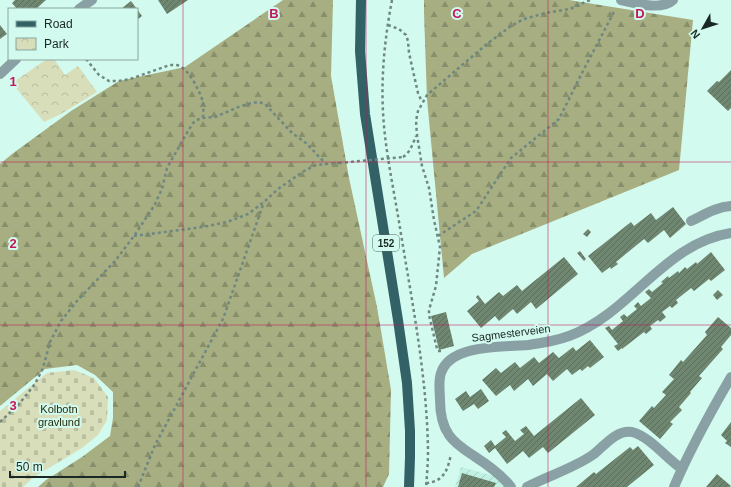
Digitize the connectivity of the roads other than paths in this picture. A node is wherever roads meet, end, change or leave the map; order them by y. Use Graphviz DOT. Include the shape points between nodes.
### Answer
graph roads {
  1 [pos="92,0"];
  2 [pos="362,0"];
  3 [pos="620,0"];
  4 [pos="673,0"];
  5 [pos="80,8"];
  6 [pos="15,60"];
  7 [pos="0,74"];
  8 [pos="731,206"];
  9 [pos="691,221"];
  10 [pos="731,233"];
  11 [pos="731,377"];
  12 [pos="682,469"];
  13 [pos="409,487"];
  14 [pos="511,487"];
  15 [pos="527,487"];
  16 [pos="674,487"];
  1 -- 5 [label="street"];
  2 -- 13 [label="main road, 152" via="360,51 365,114 407,383 410,431"];
  3 -- 4 [label="street" via="658,5"];
  6 -- 7 [label="street"];
  8 -- 9 [label="street" via="713,210"];
  10 -- 14 [label="street, Sagmesterveien" via="712,237 692,247 661,269 616,308 578,333 543,343 473,349 448,362 441,373 439,387 440,410 448,435 493,469"];
  11 -- 12 [label="street"];
  12 -- 15 [label="street" via="650,442 626,432 574,466"];
  12 -- 16 [label="street"];
}
